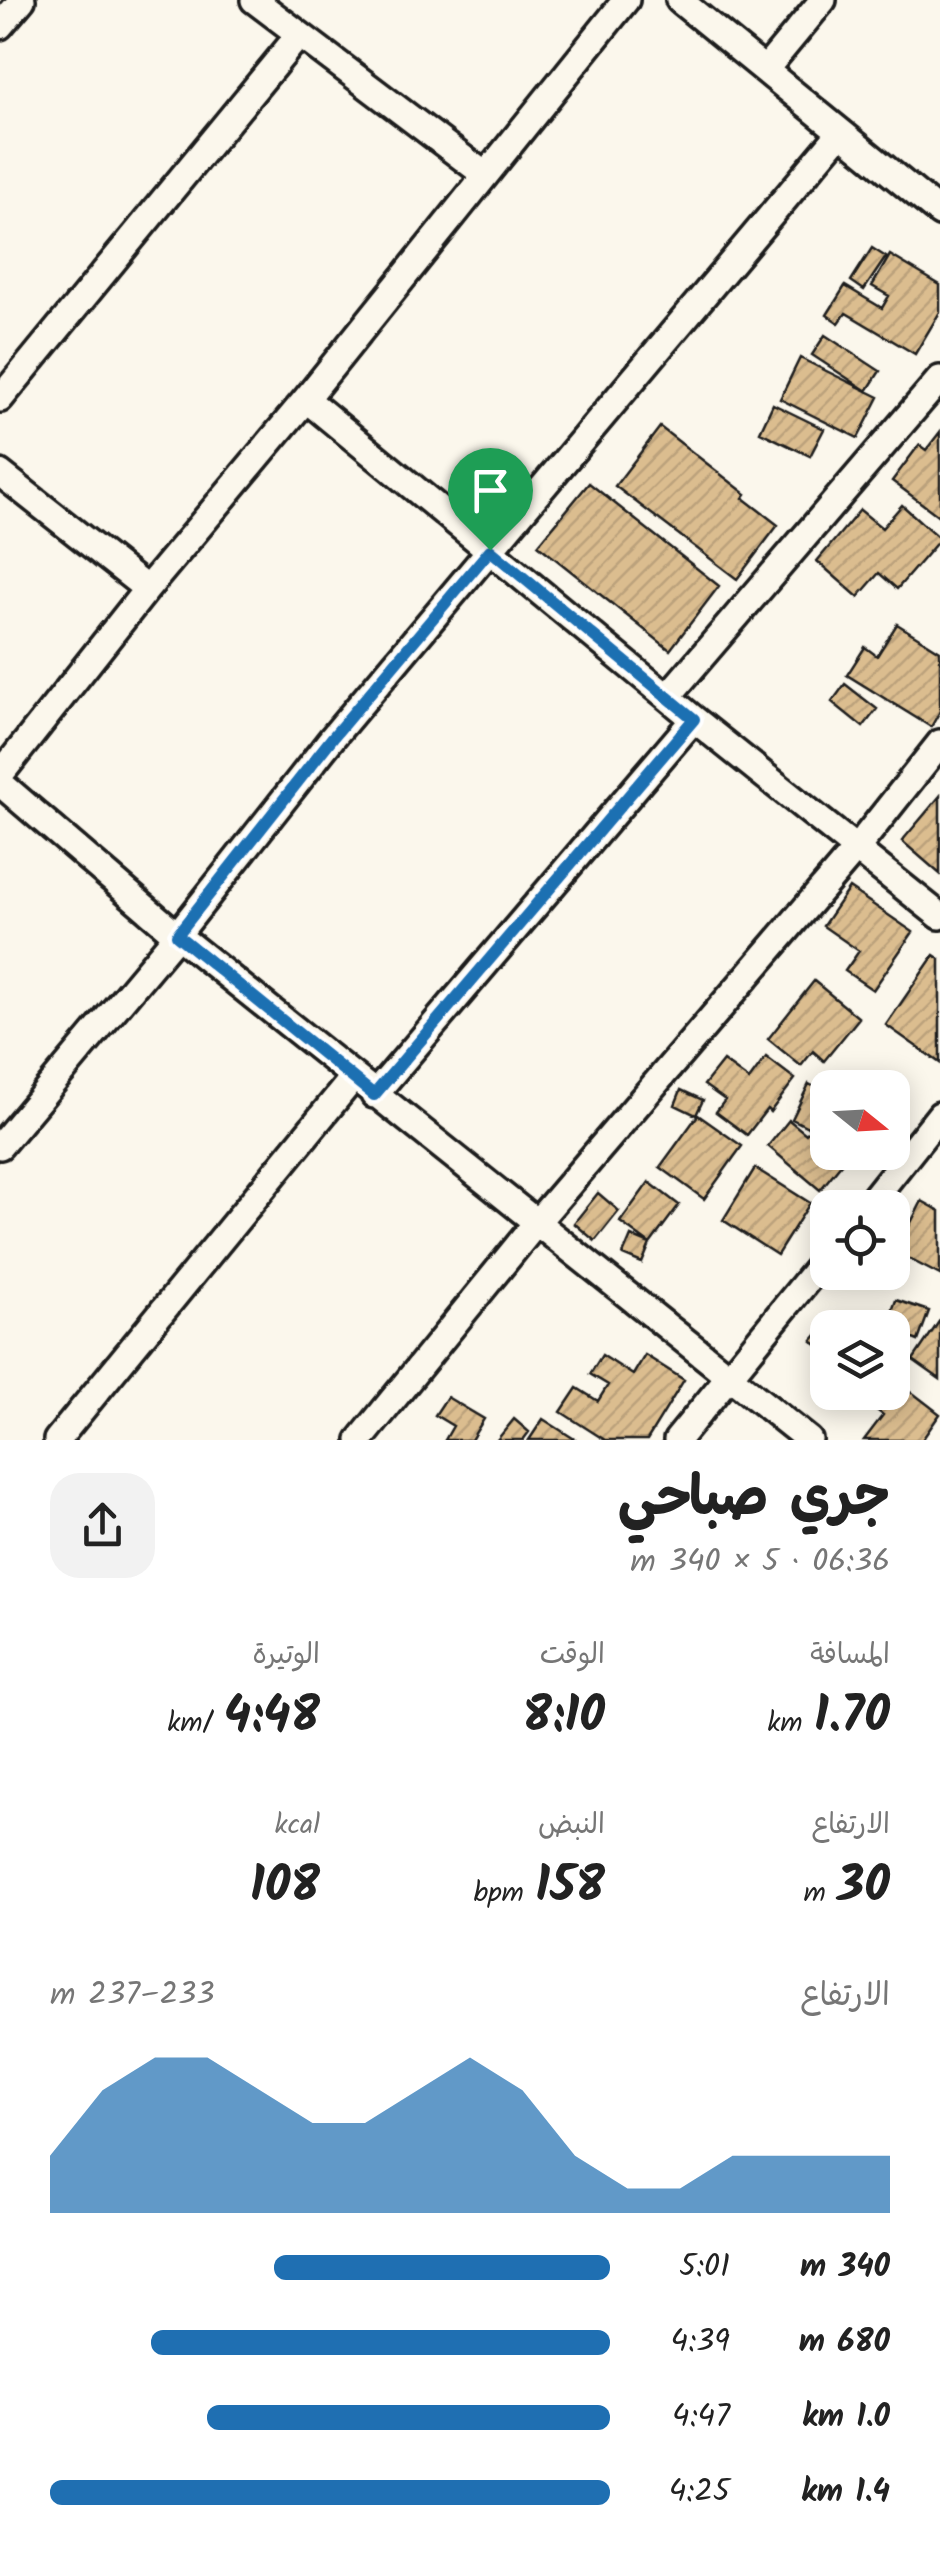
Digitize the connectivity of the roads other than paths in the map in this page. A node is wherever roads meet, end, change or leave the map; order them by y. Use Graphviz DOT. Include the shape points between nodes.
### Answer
graph roads {
  1 [pos="22,0"];
  2 [pos="254,0"];
  3 [pos="626,0"];
  4 [pos="678,0"];
  5 [pos="823,0"];
  6 [pos="0,26"];
  7 [pos="299,35"];
  8 [pos="765,70"];
  9 [pos="841,132"];
  10 [pos="484,174"];
  11 [pos="940,214"];
  12 [pos="940,380"];
  13 [pos="0,399"];
  14 [pos="306,399"];
  15 [pos="0,472"];
  16 [pos="490,550"];
  17 [pos="147,589"];
  18 [pos="668,696"];
  19 [pos="694,719"];
  20 [pos="940,743"];
  21 [pos="0,775"];
  22 [pos="0,783"];
  23 [pos="856,849"];
  24 [pos="940,916"];
  25 [pos="177,935"];
  26 [pos="354,1078"];
  27 [pos="374,1095"];
  28 [pos="940,1115"];
  29 [pos="0,1146"];
  30 [pos="880,1190"];
  31 [pos="537,1222"];
  32 [pos="810,1277"];
  33 [pos="730,1376"];
  34 [pos="57,1440"];
  35 [pos="360,1440"];
  36 [pos="678,1440"];
  37 [pos="809,1440"];
  1 -- 6 [label="street"];
  2 -- 7 [label="street"];
  3 -- 10 [label="street"];
  4 -- 8 [label="street"];
  5 -- 8 [label="street"];
  7 -- 10 [label="street"];
  7 -- 13 [label="street"];
  8 -- 9 [label="street"];
  9 -- 11 [label="street"];
  9 -- 16 [label="street"];
  10 -- 14 [label="street"];
  12 -- 18 [label="street"];
  14 -- 16 [label="street"];
  14 -- 17 [label="street"];
  15 -- 17 [label="street"];
  16 -- 18 [label="street"];
  16 -- 25 [label="street"];
  17 -- 21 [label="street"];
  18 -- 19 [label="street"];
  19 -- 23 [label="street"];
  19 -- 27 [label="street"];
  20 -- 23 [label="street"];
  22 -- 25 [label="street"];
  23 -- 24 [label="street"];
  23 -- 31 [label="street"];
  25 -- 26 [label="street"];
  25 -- 29 [label="street"];
  26 -- 27 [label="street"];
  26 -- 34 [label="street"];
  27 -- 31 [label="street"];
  28 -- 30 [label="street"];
  31 -- 33 [label="street"];
  31 -- 35 [label="street"];
  32 -- 33 [label="street"];
  33 -- 36 [label="street"];
  33 -- 37 [label="street"];
}
